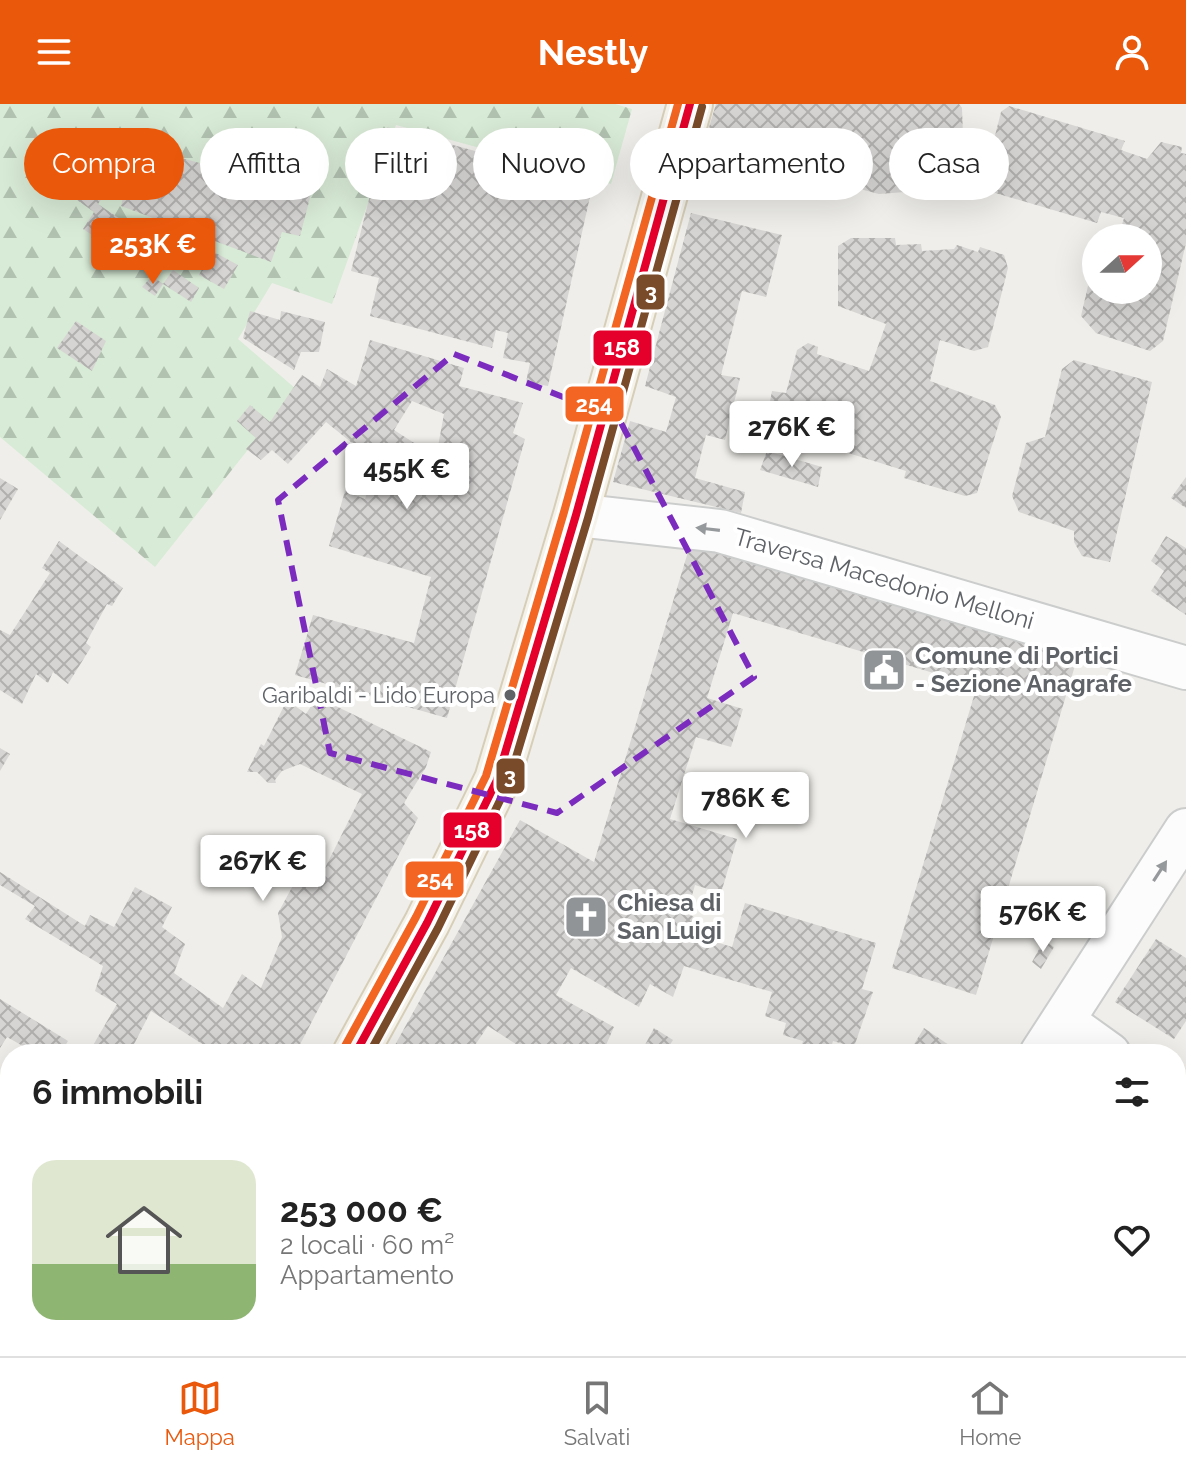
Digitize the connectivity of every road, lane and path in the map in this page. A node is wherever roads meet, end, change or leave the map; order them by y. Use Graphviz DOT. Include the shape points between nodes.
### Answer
graph roads {
  1 [pos="690,104"];
  2 [pos="576,515"];
  3 [pos="1186,668"];
  4 [pos="1186,830"];
  5 [pos="1052,1038"];
  6 [pos="360,1044"];
  7 [pos="1073,1044"];
  1 -- 2 [label="main road"];
  3 -- 2 [label="street, Traversa Macedonio Melloni, one-way" via="720,531"];
  2 -- 6 [label="main road" via="497,780"];
  5 -- 4 [label="street, one-way"];
  5 -- 7 [label="street"];
}
